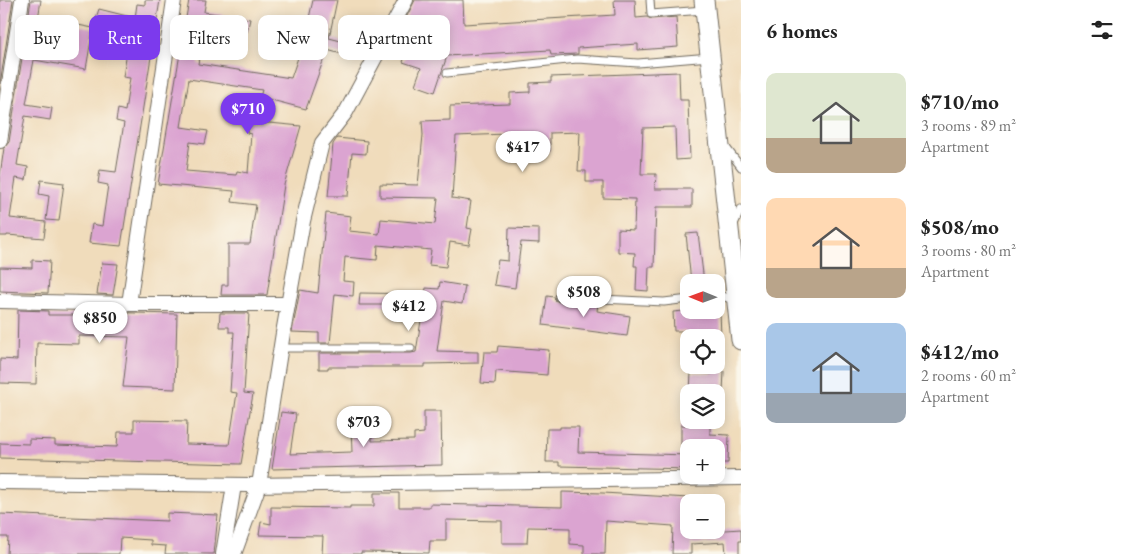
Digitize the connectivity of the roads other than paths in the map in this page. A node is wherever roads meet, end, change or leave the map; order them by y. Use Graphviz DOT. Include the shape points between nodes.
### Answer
graph roads {
  1 [pos="22,0"];
  2 [pos="174,0"];
  3 [pos="406,0"];
  4 [pos="650,0"];
  5 [pos="704,5"];
  6 [pos="710,57"];
  7 [pos="448,72"];
  8 [pos="719,138"];
  9 [pos="0,141"];
  10 [pos="741,167"];
  11 [pos="741,209"];
  12 [pos="729,233"];
  13 [pos="559,297"];
  14 [pos="725,297"];
  15 [pos="680,300"];
  16 [pos="0,301"];
  17 [pos="739,301"];
  18 [pos="129,304"];
  19 [pos="288,304"];
  20 [pos="741,340"];
  21 [pos="280,348"];
  22 [pos="411,348"];
  23 [pos="741,478"];
  24 [pos="0,482"];
  25 [pos="234,485"];
  26 [pos="259,485"];
  27 [pos="223,554"];
  28 [pos="234,554"];
  1 -- 9 [label="street"];
  2 -- 18 [label="street"];
  3 -- 19 [label="street" via="346,112 322,143"];
  4 -- 5 [label="lane" via="651,14"];
  5 -- 6 [label="main road"];
  6 -- 7 [label="lane" via="638,62 577,60"];
  6 -- 8 [label="main road"];
  8 -- 10 [label="lane"];
  8 -- 12 [label="main road"];
  11 -- 12 [label="lane"];
  12 -- 17 [label="main road"];
  13 -- 15 [label="lane"];
  14 -- 17 [label="lane"];
  16 -- 18 [label="street"];
  17 -- 20 [label="main road"];
  18 -- 19 [label="street"];
  19 -- 21 [label="street"];
  21 -- 22 [label="lane"];
  21 -- 26 [label="street"];
  23 -- 26 [label="street"];
  24 -- 25 [label="street"];
  25 -- 26 [label="street"];
  25 -- 27 [label="street"];
  26 -- 28 [label="street"];
}
